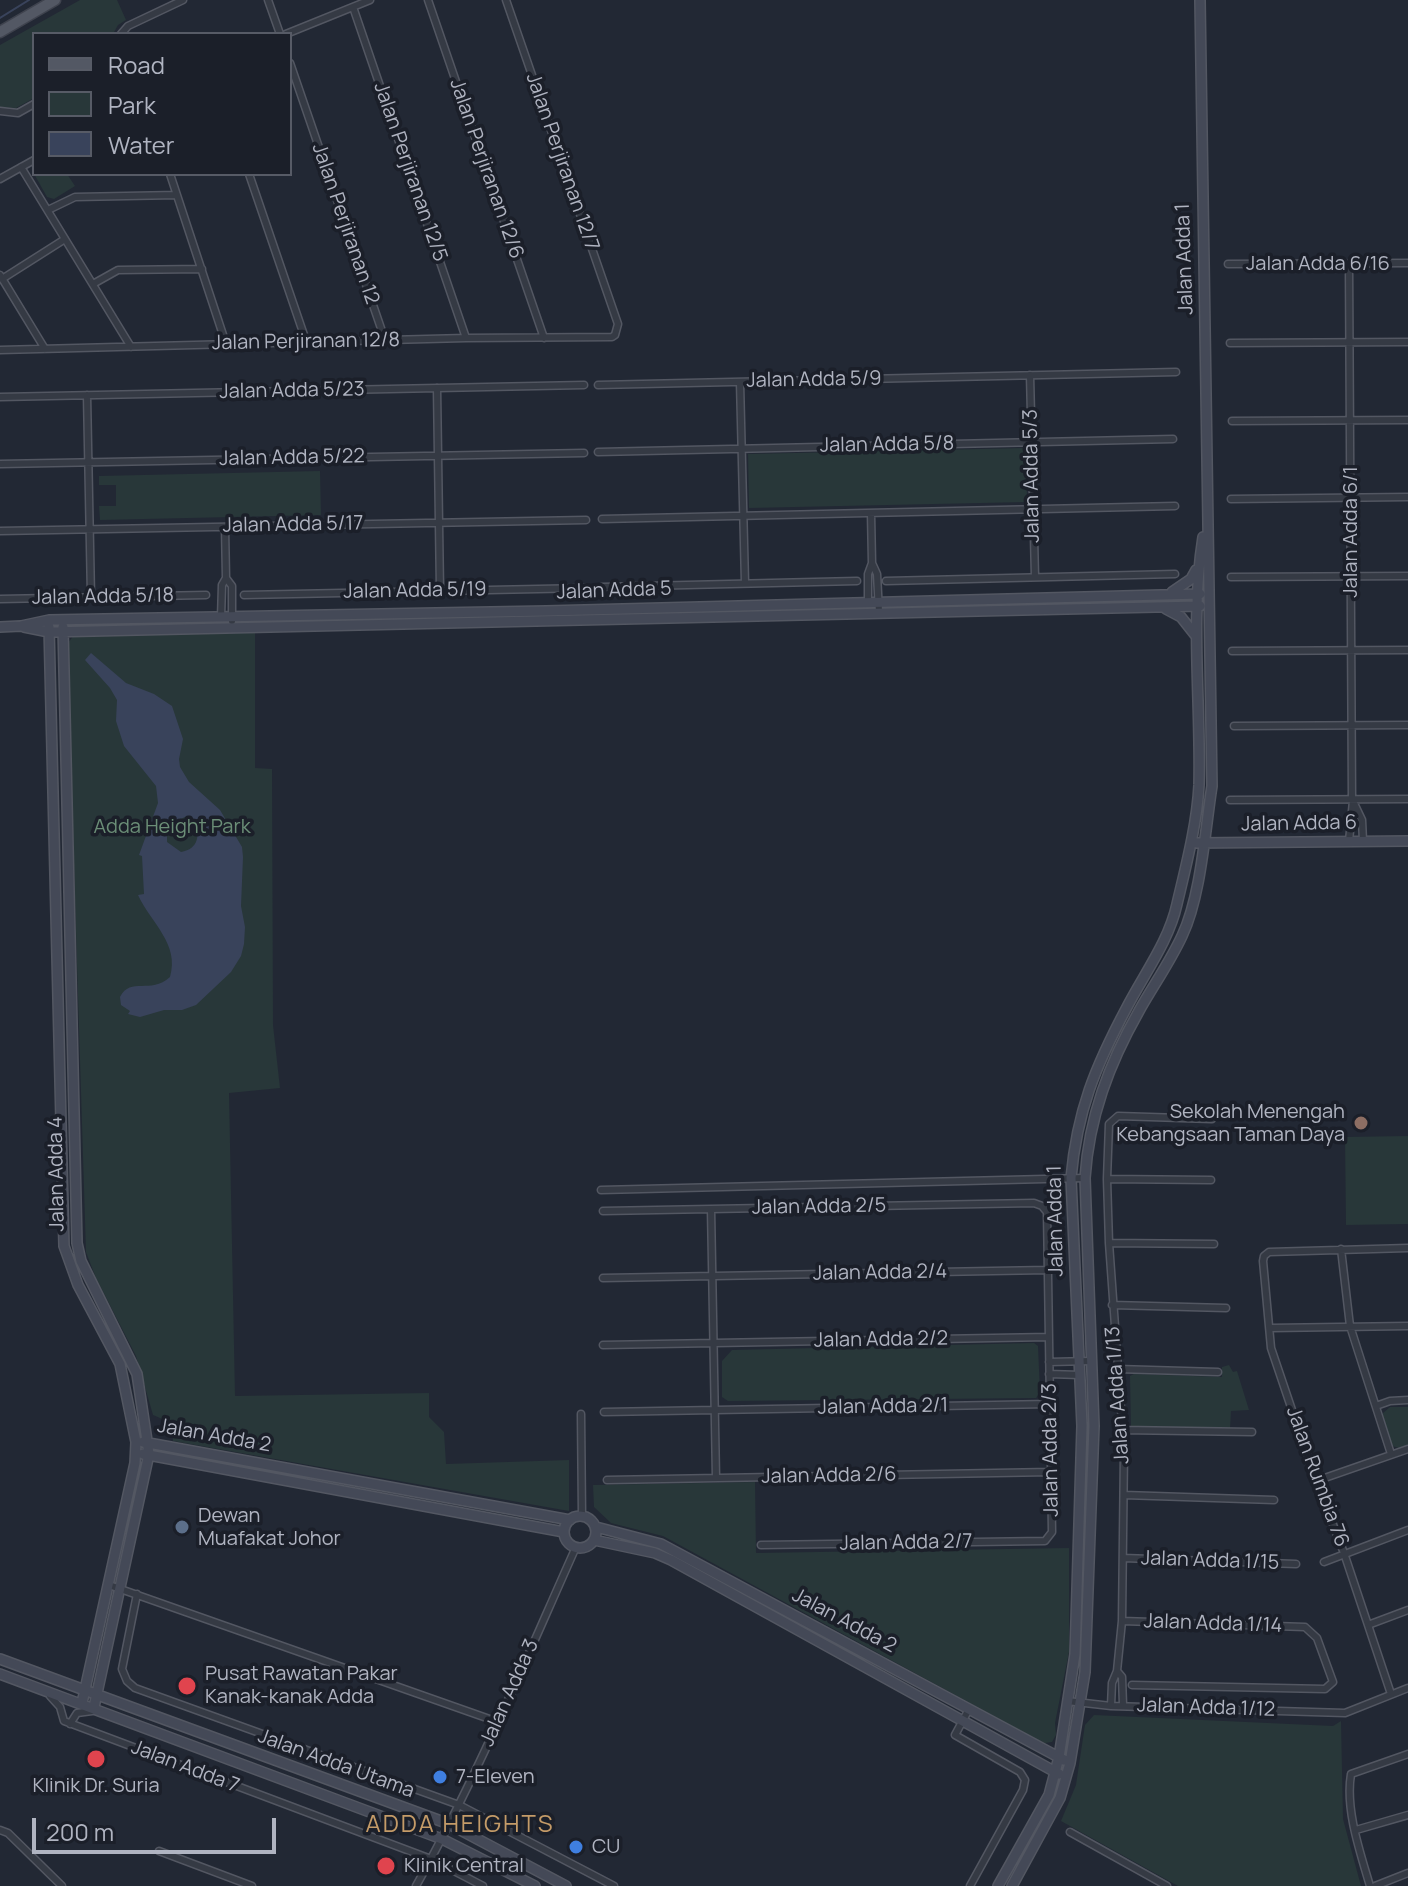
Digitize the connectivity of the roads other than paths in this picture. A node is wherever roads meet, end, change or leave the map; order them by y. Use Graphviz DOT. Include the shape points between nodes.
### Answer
graph roads {
  1 [pos="54,0"];
  2 [pos="183,0"];
  3 [pos="268,0"];
  4 [pos="370,0"];
  5 [pos="428,0"];
  6 [pos="506,0"];
  7 [pos="1200,0"];
  8 [pos="38,4"];
  9 [pos="353,7"];
  10 [pos="0,32"];
  11 [pos="123,32"];
  12 [pos="279,32"];
  13 [pos="291,32"];
  14 [pos="292,69"];
  15 [pos="32,105"];
  16 [pos="0,111"];
  17 [pos="32,161"];
  18 [pos="21,167"];
  19 [pos="171,176"];
  20 [pos="250,176"];
  21 [pos="0,179"];
  22 [pos="177,195"];
  23 [pos="48,210"];
  24 [pos="65,239"];
  25 [pos="1408,263"];
  26 [pos="1228,264"];
  27 [pos="1349,264"];
  28 [pos="202,269"];
  29 [pos="1,277"];
  30 [pos="93,284"];
  31 [pos="612,337"];
  32 [pos="466,338"];
  33 [pos="544,338"];
  34 [pos="385,340"];
  35 [pos="306,341"];
  36 [pos="1349,342"];
  37 [pos="1408,342"];
  38 [pos="1230,343"];
  39 [pos="226,344"];
  40 [pos="131,347"];
  41 [pos="45,349"];
  42 [pos="0,350"];
  43 [pos="1176,372"];
  44 [pos="1030,375"];
  45 [pos="740,382"];
  46 [pos="584,385"];
  47 [pos="598,385"];
  48 [pos="437,388"];
  49 [pos="87,395"];
  50 [pos="0,397"];
  51 [pos="1350,420"];
  52 [pos="1408,420"];
  53 [pos="1232,421"];
  54 [pos="1173,439"];
  55 [pos="1032,442"];
  56 [pos="741,449"];
  57 [pos="598,452"];
  58 [pos="584,453"];
  59 [pos="438,455"];
  60 [pos="88,462"];
  61 [pos="0,464"];
  62 [pos="1408,497"];
  63 [pos="1350,498"];
  64 [pos="1231,499"];
  65 [pos="1175,506"];
  66 [pos="1033,509"];
  67 [pos="871,513"];
  68 [pos="743,516"];
  69 [pos="1206,518"];
  70 [pos="602,519"];
  71 [pos="586,520"];
  72 [pos="439,523"];
  73 [pos="225,527"];
  74 [pos="89,529"];
  75 [pos="0,531"];
  76 [pos="1199,565"];
  77 [pos="1175,574"];
  78 [pos="1351,576"];
  79 [pos="1408,576"];
  80 [pos="1035,577"];
  81 [pos="1231,577"];
  82 [pos="226,578"];
  83 [pos="857,581"];
  84 [pos="886,581"];
  85 [pos="745,583"];
  86 [pos="602,587"];
  87 [pos="587,588"];
  88 [pos="440,591"];
  89 [pos="1210,593"];
  90 [pos="1197,594"];
  91 [pos="206,595"];
  92 [pos="244,595"];
  93 [pos="1166,595"];
  94 [pos="91,597"];
  95 [pos="0,599"];
  96 [pos="1197,606"];
  97 [pos="873,607"];
  98 [pos="1210,607"];
  99 [pos="1161,608"];
  100 [pos="546,611"];
  101 [pos="221,618"];
  102 [pos="233,618"];
  103 [pos="49,620"];
  104 [pos="63,620"];
  105 [pos="546,622"];
  106 [pos="21,626"];
  107 [pos="0,627"];
  108 [pos="227,629"];
  109 [pos="49,632"];
  110 [pos="63,632"];
  111 [pos="1196,636"];
  112 [pos="1351,650"];
  113 [pos="1408,650"];
  114 [pos="1232,651"];
  115 [pos="1408,725"];
  116 [pos="1234,726"];
  117 [pos="1352,726"];
  118 [pos="1408,799"];
  119 [pos="1230,800"];
  120 [pos="1352,800"];
  121 [pos="1349,841"];
  122 [pos="1363,841"];
  123 [pos="1408,841"];
  124 [pos="1190,843"];
  125 [pos="1203,843"];
  126 [pos="1212,1119"];
  127 [pos="1071,1178"];
  128 [pos="1085,1178"];
  129 [pos="1107,1179"];
  130 [pos="1211,1180"];
  131 [pos="601,1190"];
  132 [pos="711,1209"];
  133 [pos="603,1211"];
  134 [pos="1109,1243"];
  135 [pos="1214,1244"];
  136 [pos="1408,1248"];
  137 [pos="1341,1249"];
  138 [pos="1048,1270"];
  139 [pos="713,1276"];
  140 [pos="603,1278"];
  141 [pos="1112,1305"];
  142 [pos="1226,1308"];
  143 [pos="1350,1326"];
  144 [pos="1408,1326"];
  145 [pos="1271,1328"];
  146 [pos="1049,1337"];
  147 [pos="714,1343"];
  148 [pos="603,1345"];
  149 [pos="1079,1361"];
  150 [pos="1091,1361"];
  151 [pos="1049,1362"];
  152 [pos="1117,1369"];
  153 [pos="1218,1372"];
  154 [pos="1049,1374"];
  155 [pos="1079,1375"];
  156 [pos="1092,1375"];
  157 [pos="1408,1400"];
  158 [pos="1050,1404"];
  159 [pos="1376,1406"];
  160 [pos="715,1411"];
  161 [pos="604,1412"];
  162 [pos="581,1414"];
  163 [pos="1122,1430"];
  164 [pos="1252,1432"];
  165 [pos="136,1442"];
  166 [pos="148,1442"];
  167 [pos="1408,1449"];
  168 [pos="136,1454"];
  169 [pos="149,1454"];
  170 [pos="1391,1454"];
  171 [pos="179,1459"];
  172 [pos="1051,1472"];
  173 [pos="144,1478"];
  174 [pos="716,1478"];
  175 [pos="607,1480"];
  176 [pos="1316,1481"];
  177 [pos="1124,1495"];
  178 [pos="1274,1500"];
  179 [pos="582,1516"];
  180 [pos="570,1520"];
  181 [pos="596,1527"];
  182 [pos="1408,1530"];
  183 [pos="564,1532"];
  184 [pos="1049,1538"];
  185 [pos="594,1540"];
  186 [pos="761,1545"];
  187 [pos="576,1547"];
  188 [pos="1344,1553"];
  189 [pos="1123,1558"];
  190 [pos="1324,1562"];
  191 [pos="1296,1564"];
  192 [pos="696,1569"];
  193 [pos="109,1585"];
  194 [pos="121,1588"];
  195 [pos="137,1594"];
  196 [pos="1408,1610"];
  197 [pos="1122,1621"];
  198 [pos="1368,1625"];
  199 [pos="0,1659"];
  200 [pos="1117,1671"];
  201 [pos="0,1674"];
  202 [pos="1132,1685"];
  203 [pos="41,1688"];
  204 [pos="1408,1688"];
  205 [pos="86,1691"];
  206 [pos="1391,1694"];
  207 [pos="97,1695"];
  208 [pos="1067,1701"];
  209 [pos="82,1703"];
  210 [pos="1080,1703"];
  211 [pos="1123,1705"];
  212 [pos="1111,1706"];
  213 [pos="99,1709"];
  214 [pos="969,1709"];
  215 [pos="963,1721"];
  216 [pos="67,1722"];
  217 [pos="498,1722"];
  218 [pos="1408,1754"];
  219 [pos="1059,1757"];
  220 [pos="1070,1763"];
  221 [pos="1055,1773"];
  222 [pos="1066,1778"];
  223 [pos="459,1805"];
  224 [pos="1408,1815"];
  225 [pos="449,1824"];
  226 [pos="0,1830"];
  227 [pos="1356,1830"];
  228 [pos="1070,1832"];
  229 [pos="442,1839"];
  230 [pos="159,1851"];
  231 [pos="431,1859"];
  232 [pos="1408,1873"];
  233 [pos="62,1886"];
  234 [pos="252,1886"];
  235 [pos="416,1886"];
  236 [pos="483,1886"];
  237 [pos="535,1886"];
  238 [pos="566,1886"];
  239 [pos="614,1886"];
  240 [pos="970,1886"];
  241 [pos="998,1886"];
  242 [pos="1012,1886"];
  243 [pos="1167,1886"];
  244 [pos="1377,1886"];
  1 -- 8 [label="main road"];
  2 -- 11 [label="street"];
  3 -- 12 [label="street"];
  4 -- 9 [label="street"];
  5 -- 33 [label="street, Jalan Perjiranan 12/6"];
  6 -- 31 [label="street, Jalan Perjiranan 12/7" via="618,324"];
  7 -- 69 [label="street, Jalan Adda 1"];
  8 -- 10 [label="main road"];
  9 -- 13 [label="street"];
  9 -- 32 [label="street, Jalan Perjiranan 12/5"];
  14 -- 34 [label="street, Jalan Perjiranan 12"];
  15 -- 16 [label="street" via="18,113"];
  17 -- 18 [label="street"];
  18 -- 21 [label="street"];
  18 -- 23 [label="street"];
  19 -- 22 [label="street"];
  20 -- 35 [label="street"];
  22 -- 23 [label="street" via="70,198"];
  22 -- 28 [label="street"];
  23 -- 24 [label="street"];
  24 -- 29 [label="street"];
  24 -- 30 [label="street"];
  25 -- 27 [label="street, Jalan Adda 6/16"];
  26 -- 27 [label="street, Jalan Adda 6/16"];
  27 -- 36 [label="street, Jalan Adda 6/1"];
  28 -- 30 [label="street" via="118,270"];
  28 -- 39 [label="street"];
  29 -- 41 [label="street"];
  30 -- 40 [label="street"];
  31 -- 33 [label="street, Jalan Perjiranan 12/8"];
  32 -- 33 [label="street, Jalan Perjiranan 12/8"];
  32 -- 34 [label="street, Jalan Perjiranan 12/8"];
  34 -- 35 [label="street, Jalan Perjiranan 12/8"];
  35 -- 39 [label="street, Jalan Perjiranan 12/8"];
  36 -- 37 [label="street"];
  36 -- 38 [label="street"];
  36 -- 51 [label="street, Jalan Adda 6/1"];
  39 -- 40 [label="street, Jalan Perjiranan 12/8"];
  40 -- 41 [label="street, Jalan Perjiranan 12/8"];
  41 -- 42 [label="street, Jalan Perjiranan 12/8"];
  43 -- 44 [label="street"];
  44 -- 45 [label="street, Jalan Adda 5/9"];
  44 -- 55 [label="street, Jalan Adda 5/3"];
  45 -- 47 [label="street, Jalan Adda 5/9"];
  45 -- 56 [label="street"];
  46 -- 48 [label="street, Jalan Adda 5/23"];
  48 -- 49 [label="street, Jalan Adda 5/23"];
  48 -- 59 [label="street"];
  49 -- 50 [label="street, Jalan Adda 5/23"];
  49 -- 60 [label="street"];
  51 -- 52 [label="street"];
  51 -- 53 [label="street"];
  51 -- 63 [label="street, Jalan Adda 6/1"];
  54 -- 55 [label="street, Jalan Adda 5/8"];
  55 -- 56 [label="street, Jalan Adda 5/8"];
  55 -- 66 [label="street, Jalan Adda 5/3"];
  56 -- 57 [label="street, Jalan Adda 5/8"];
  56 -- 68 [label="street"];
  58 -- 59 [label="street, Jalan Adda 5/22"];
  59 -- 60 [label="street, Jalan Adda 5/22"];
  59 -- 72 [label="street"];
  60 -- 61 [label="street, Jalan Adda 5/22"];
  60 -- 74 [label="street"];
  62 -- 63 [label="street"];
  63 -- 64 [label="street"];
  63 -- 78 [label="street, Jalan Adda 6/1"];
  65 -- 66 [label="street"];
  66 -- 67 [label="street"];
  66 -- 80 [label="street, Jalan Adda 5/3"];
  67 -- 68 [label="street"];
  67 -- 97 [label="street" via="868,574"];
  68 -- 70 [label="street"];
  68 -- 85 [label="street"];
  69 -- 76 [label="street, Jalan Adda 1"];
  69 -- 89 [label="street, Jalan Adda 1"];
  71 -- 72 [label="street, Jalan Adda 5/17"];
  72 -- 73 [label="street, Jalan Adda 5/17"];
  72 -- 88 [label="street"];
  73 -- 74 [label="street, Jalan Adda 5/17"];
  73 -- 82 [label="street"];
  74 -- 75 [label="street, Jalan Adda 5/17"];
  74 -- 94 [label="street"];
  76 -- 90 [label="street, Jalan Adda 1"];
  76 -- 93 [label="street" via="1191,579"];
  77 -- 80 [label="street"];
  78 -- 79 [label="street"];
  78 -- 81 [label="street"];
  78 -- 112 [label="street, Jalan Adda 6/1"];
  80 -- 84 [label="street"];
  82 -- 101 [label="street"];
  82 -- 102 [label="street" via="232,586"];
  83 -- 85 [label="street"];
  85 -- 86 [label="street"];
  87 -- 88 [label="street, Jalan Adda 5/19"];
  88 -- 92 [label="street, Jalan Adda 5/19"];
  89 -- 90 [label="street, Jalan Adda 5"];
  89 -- 98 [label="street, Jalan Adda 1"];
  90 -- 93 [label="street, Jalan Adda 5"];
  90 -- 96 [label="street, Jalan Adda 1"];
  91 -- 94 [label="street, Jalan Adda 5/18"];
  93 -- 97 [label="street, Jalan Adda 5"];
  94 -- 95 [label="street, Jalan Adda 5/18"];
  96 -- 98 [label="street, Jalan Adda 5"];
  96 -- 99 [label="street, Jalan Adda 5"];
  96 -- 111 [label="street, Jalan Adda 1"];
  97 -- 99 [label="street, Jalan Adda 5"];
  97 -- 100 [label="street, Jalan Adda 5"];
  97 -- 105 [label="street, Jalan Adda 5"];
  98 -- 125 [label="street, Jalan Adda 1" via="1212,786"];
  99 -- 111 [label="street" via="1181,617"];
  100 -- 102 [label="street, Jalan Adda 5"];
  100 -- 105 [label="street"];
  101 -- 102 [label="street, Jalan Adda 5"];
  101 -- 104 [label="street, Jalan Adda 5"];
  101 -- 108 [label="street"];
  102 -- 108 [label="street"];
  103 -- 104 [label="street, Jalan Adda 5"];
  103 -- 106 [label="street, Jalan Adda 5"];
  103 -- 109 [label="street, Jalan Adda 4"];
  104 -- 110 [label="street, Jalan Adda 4"];
  105 -- 108 [label="street, Jalan Adda 5"];
  106 -- 107 [label="street, Jalan Adda 5"];
  106 -- 109 [label="street, Jalan Adda 5"];
  108 -- 110 [label="street, Jalan Adda 5"];
  109 -- 110 [label="street, Jalan Adda 5"];
  109 -- 165 [label="street, Jalan Adda 4" via="64,1246 78,1285 120,1364"];
  110 -- 166 [label="street, Jalan Adda 4" via="77,1243 137,1374"];
  111 -- 124 [label="street, Jalan Adda 1" via="1199,788"];
  112 -- 113 [label="street"];
  112 -- 114 [label="street"];
  112 -- 117 [label="street, Jalan Adda 6/1"];
  115 -- 117 [label="street"];
  116 -- 117 [label="street"];
  117 -- 120 [label="street, Jalan Adda 6/1"];
  118 -- 120 [label="street"];
  119 -- 120 [label="street"];
  120 -- 121 [label="street"];
  120 -- 122 [label="street" via="1362,820"];
  121 -- 122 [label="street, Jalan Adda 6"];
  121 -- 125 [label="street, Jalan Adda 6"];
  122 -- 123 [label="street, Jalan Adda 6"];
  124 -- 125 [label="street, Jalan Adda 6"];
  124 -- 127 [label="street, Jalan Adda 1" via="1168,934 1088,1088"];
  125 -- 128 [label="street, Jalan Adda 1" via="1182,936 1100,1094 1087,1143"];
  126 -- 129 [label="street, Jalan Adda 1/13" via="1118,1116 1112,1120"];
  127 -- 128 [label="street"];
  127 -- 131 [label="street"];
  127 -- 149 [label="street, Jalan Adda 1"];
  128 -- 150 [label="street, Jalan Adda 1"];
  129 -- 130 [label="street"];
  129 -- 134 [label="street, Jalan Adda 1/13"];
  132 -- 133 [label="street, Jalan Adda 2/5"];
  132 -- 138 [label="street, Jalan Adda 2/5" via="1034,1203 1047,1212"];
  132 -- 139 [label="street"];
  134 -- 135 [label="street"];
  134 -- 141 [label="street, Jalan Adda 1/13"];
  136 -- 137 [label="street"];
  137 -- 143 [label="street"];
  137 -- 145 [label="street, Jalan Rumbia 76" via="1264,1256"];
  138 -- 139 [label="street, Jalan Adda 2/4"];
  138 -- 146 [label="street"];
  139 -- 140 [label="street, Jalan Adda 2/4"];
  139 -- 147 [label="street"];
  141 -- 142 [label="street"];
  141 -- 152 [label="street, Jalan Adda 1/13"];
  143 -- 144 [label="street"];
  143 -- 145 [label="street"];
  143 -- 159 [label="street"];
  145 -- 176 [label="street, Jalan Rumbia 76" via="1271,1348"];
  146 -- 147 [label="street, Jalan Adda 2/2"];
  146 -- 151 [label="street, Jalan Adda 2/3"];
  147 -- 148 [label="street, Jalan Adda 2/2"];
  147 -- 160 [label="street"];
  149 -- 150 [label="street"];
  149 -- 151 [label="street"];
  149 -- 155 [label="street, Jalan Adda 1"];
  150 -- 156 [label="street, Jalan Adda 1"];
  151 -- 154 [label="street, Jalan Adda 2/3"];
  152 -- 153 [label="street"];
  152 -- 163 [label="street, Jalan Adda 1/13"];
  154 -- 155 [label="street"];
  154 -- 158 [label="street, Jalan Adda 2/3"];
  155 -- 156 [label="street"];
  155 -- 208 [label="street, Jalan Adda 1" via="1076,1639"];
  156 -- 210 [label="street, Jalan Adda 1" via="1088,1646"];
  157 -- 159 [label="street"];
  158 -- 160 [label="street, Jalan Adda 2/1"];
  158 -- 172 [label="street, Jalan Adda 2/3"];
  159 -- 170 [label="street"];
  160 -- 161 [label="street, Jalan Adda 2/1"];
  160 -- 174 [label="street"];
  162 -- 179 [label="street"];
  163 -- 164 [label="street"];
  163 -- 177 [label="street, Jalan Adda 1/13"];
  165 -- 166 [label="street, Jalan Adda 2"];
  165 -- 168 [label="street, Jalan Adda 4"];
  166 -- 169 [label="street, Jalan Adda 4"];
  166 -- 180 [label="street, Jalan Adda 2"];
  167 -- 170 [label="street"];
  168 -- 169 [label="street, Jalan Adda 2"];
  168 -- 193 [label="street, Jalan Adda 4"];
  169 -- 171 [label="street, Jalan Adda 2"];
  169 -- 173 [label="street, Jalan Adda 4"];
  170 -- 176 [label="street"];
  171 -- 173 [label="street" via="154,1461"];
  171 -- 183 [label="street, Jalan Adda 2"];
  172 -- 174 [label="street, Jalan Adda 2/6"];
  172 -- 184 [label="street, Jalan Adda 2/3"];
  173 -- 194 [label="street, Jalan Adda 4"];
  174 -- 175 [label="street, Jalan Adda 2/6"];
  176 -- 188 [label="street, Jalan Rumbia 76"];
  177 -- 178 [label="street"];
  177 -- 189 [label="street, Jalan Adda 1/13"];
  179 -- 180 [label="street, Jalan Adda 2"];
  179 -- 181 [label="street, Jalan Adda 2"];
  180 -- 183 [label="street"];
  181 -- 185 [label="street"];
  181 -- 192 [label="street, Jalan Adda 2" via="661,1544"];
  182 -- 188 [label="street"];
  183 -- 187 [label="street"];
  184 -- 186 [label="street, Jalan Adda 2/7"];
  185 -- 187 [label="street"];
  185 -- 192 [label="street, Jalan Adda 2" via="655,1553"];
  187 -- 217 [label="street, Jalan Adda 3"];
  188 -- 190 [label="street"];
  188 -- 198 [label="street, Jalan Rumbia 76"];
  189 -- 191 [label="street, Jalan Adda 1/15"];
  189 -- 197 [label="street, Jalan Adda 1/13"];
  192 -- 214 [label="street, Jalan Adda 2"];
  192 -- 215 [label="street, Jalan Adda 2"];
  193 -- 194 [label="street"];
  193 -- 205 [label="street, Jalan Adda 4"];
  194 -- 195 [label="street"];
  194 -- 207 [label="street, Jalan Adda 4"];
  195 -- 217 [label="street"];
  195 -- 223 [label="street" via="122,1669 135,1688"];
  196 -- 198 [label="street"];
  197 -- 200 [label="street, Jalan Adda 1/13"];
  197 -- 202 [label="street, Jalan Adda 1/14" via="1305,1627 1317,1638 1333,1682 1325,1689"];
  198 -- 206 [label="street, Jalan Rumbia 76"];
  199 -- 205 [label="street, Jalan Adda Utama"];
  200 -- 211 [label="street"];
  200 -- 212 [label="street"];
  201 -- 203 [label="street, Jalan Adda Utama"];
  203 -- 209 [label="street, Jalan Adda Utama"];
  203 -- 216 [label="street" via="55,1699"];
  204 -- 206 [label="street"];
  205 -- 207 [label="street, Jalan Adda Utama"];
  205 -- 209 [label="street, Jalan Adda 4"];
  206 -- 211 [label="street, Jalan Adda 1/12" via="1345,1713"];
  207 -- 213 [label="street, Jalan Adda 4"];
  207 -- 225 [label="street, Jalan Adda Utama"];
  208 -- 210 [label="street, Jalan Adda 1/12"];
  208 -- 219 [label="street, Jalan Adda 1"];
  209 -- 213 [label="street, Jalan Adda Utama"];
  210 -- 212 [label="street, Jalan Adda 1/12"];
  210 -- 220 [label="street, Jalan Adda 1"];
  211 -- 212 [label="street, Jalan Adda 1/12"];
  213 -- 216 [label="street" via="77,1713"];
  213 -- 229 [label="street, Jalan Adda Utama"];
  214 -- 215 [label="street"];
  214 -- 219 [label="street, Jalan Adda 2"];
  215 -- 221 [label="street, Jalan Adda 2"];
  215 -- 240 [label="street" via="955,1735 1020,1772 1025,1780"];
  216 -- 231 [label="street, Jalan Adda 7"];
  217 -- 223 [label="street, Jalan Adda 3"];
  218 -- 227 [label="street" via="1351,1774"];
  219 -- 220 [label="street, Jalan Adda 2"];
  219 -- 221 [label="street, Jalan Adda 1"];
  220 -- 222 [label="street, Jalan Adda 1"];
  221 -- 222 [label="street, Jalan Adda 2"];
  221 -- 241 [label="street, Jalan Adda 1" via="1049,1795"];
  222 -- 242 [label="street, Jalan Adda 1"];
  223 -- 225 [label="street, Jalan Adda 3"];
  223 -- 239 [label="street"];
  224 -- 227 [label="street"];
  225 -- 229 [label="street, Jalan Adda 3"];
  225 -- 238 [label="street, Jalan Adda Utama"];
  226 -- 233 [label="street"];
  227 -- 244 [label="street"];
  228 -- 243 [label="street"];
  229 -- 231 [label="street, Jalan Adda 3"];
  229 -- 237 [label="street, Jalan Adda Utama"];
  230 -- 234 [label="street"];
  231 -- 235 [label="street, Jalan Adda 3"];
  231 -- 236 [label="street, Jalan Adda 7"];
  232 -- 244 [label="street"];
}
